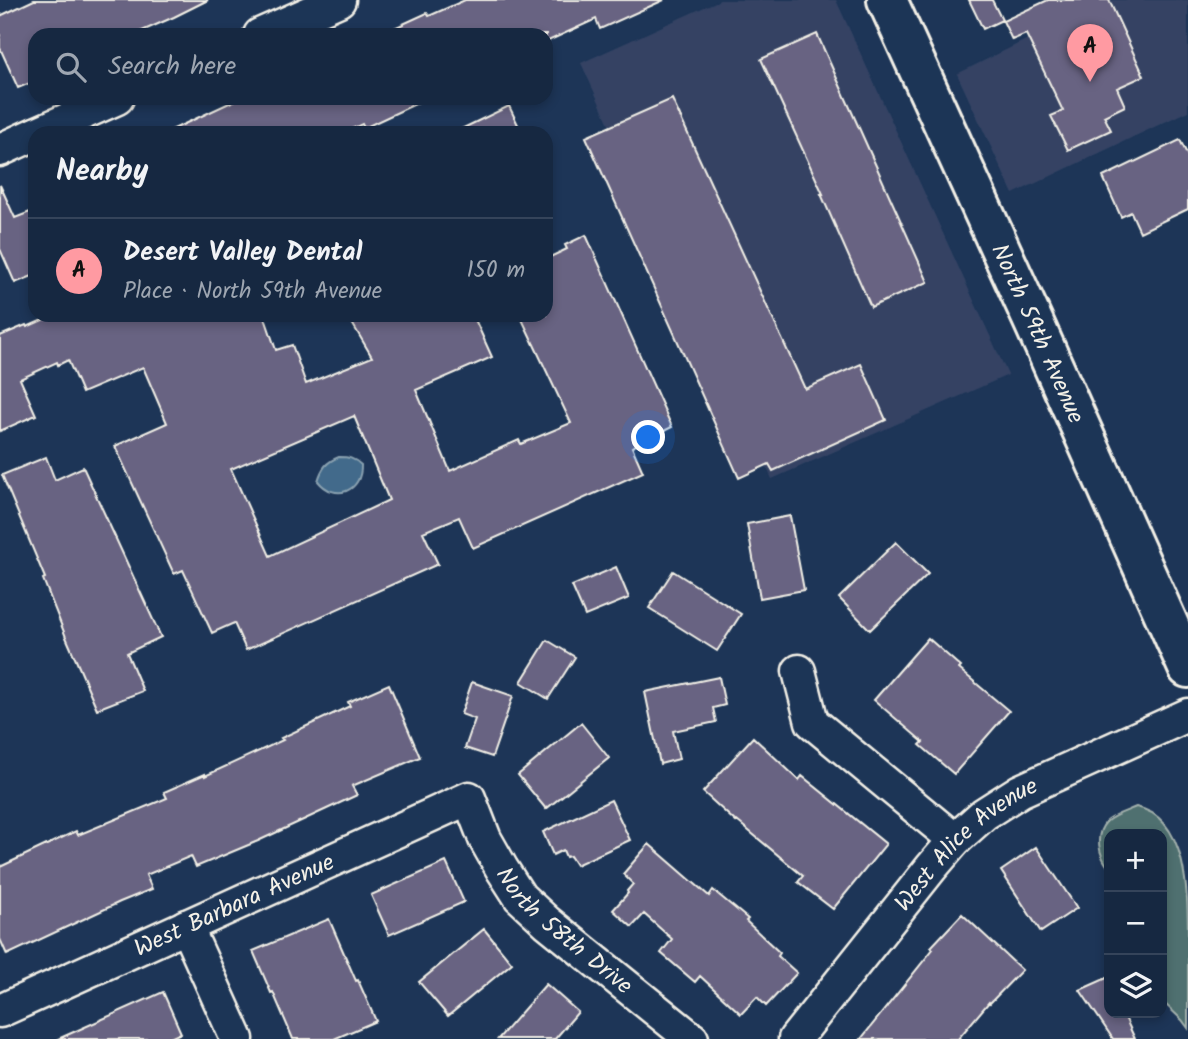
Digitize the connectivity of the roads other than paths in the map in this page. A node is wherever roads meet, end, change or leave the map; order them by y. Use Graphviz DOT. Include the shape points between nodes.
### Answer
graph roads {
  1 [pos="339,0"];
  2 [pos="887,0"];
  3 [pos="276,28"];
  4 [pos="101,105"];
  5 [pos="55,126"];
  6 [pos="28,138"];
  7 [pos="0,150"];
  8 [pos="1188,668"];
  9 [pos="799,671"];
  10 [pos="1188,715"];
  11 [pos="469,798"];
  12 [pos="955,841"];
  13 [pos="186,926"];
  14 [pos="0,1011"];
  15 [pos="237,1039"];
  16 [pos="692,1039"];
  17 [pos="795,1039"];
  1 -- 3 [label="street"];
  2 -- 8 [label="main road, North 59th Avenue"];
  4 -- 5 [label="street"];
  6 -- 7 [label="street"];
  9 -- 12 [label="street" via="813,722"];
  10 -- 12 [label="street, West Alice Avenue" via="1020,791 984,814"];
  11 -- 13 [label="street, West Barbara Avenue"];
  11 -- 16 [label="street, North 58th Drive" via="485,839 520,897"];
  12 -- 17 [label="street, West Alice Avenue"];
  13 -- 14 [label="street, West Barbara Avenue"];
  13 -- 15 [label="street"];
}
